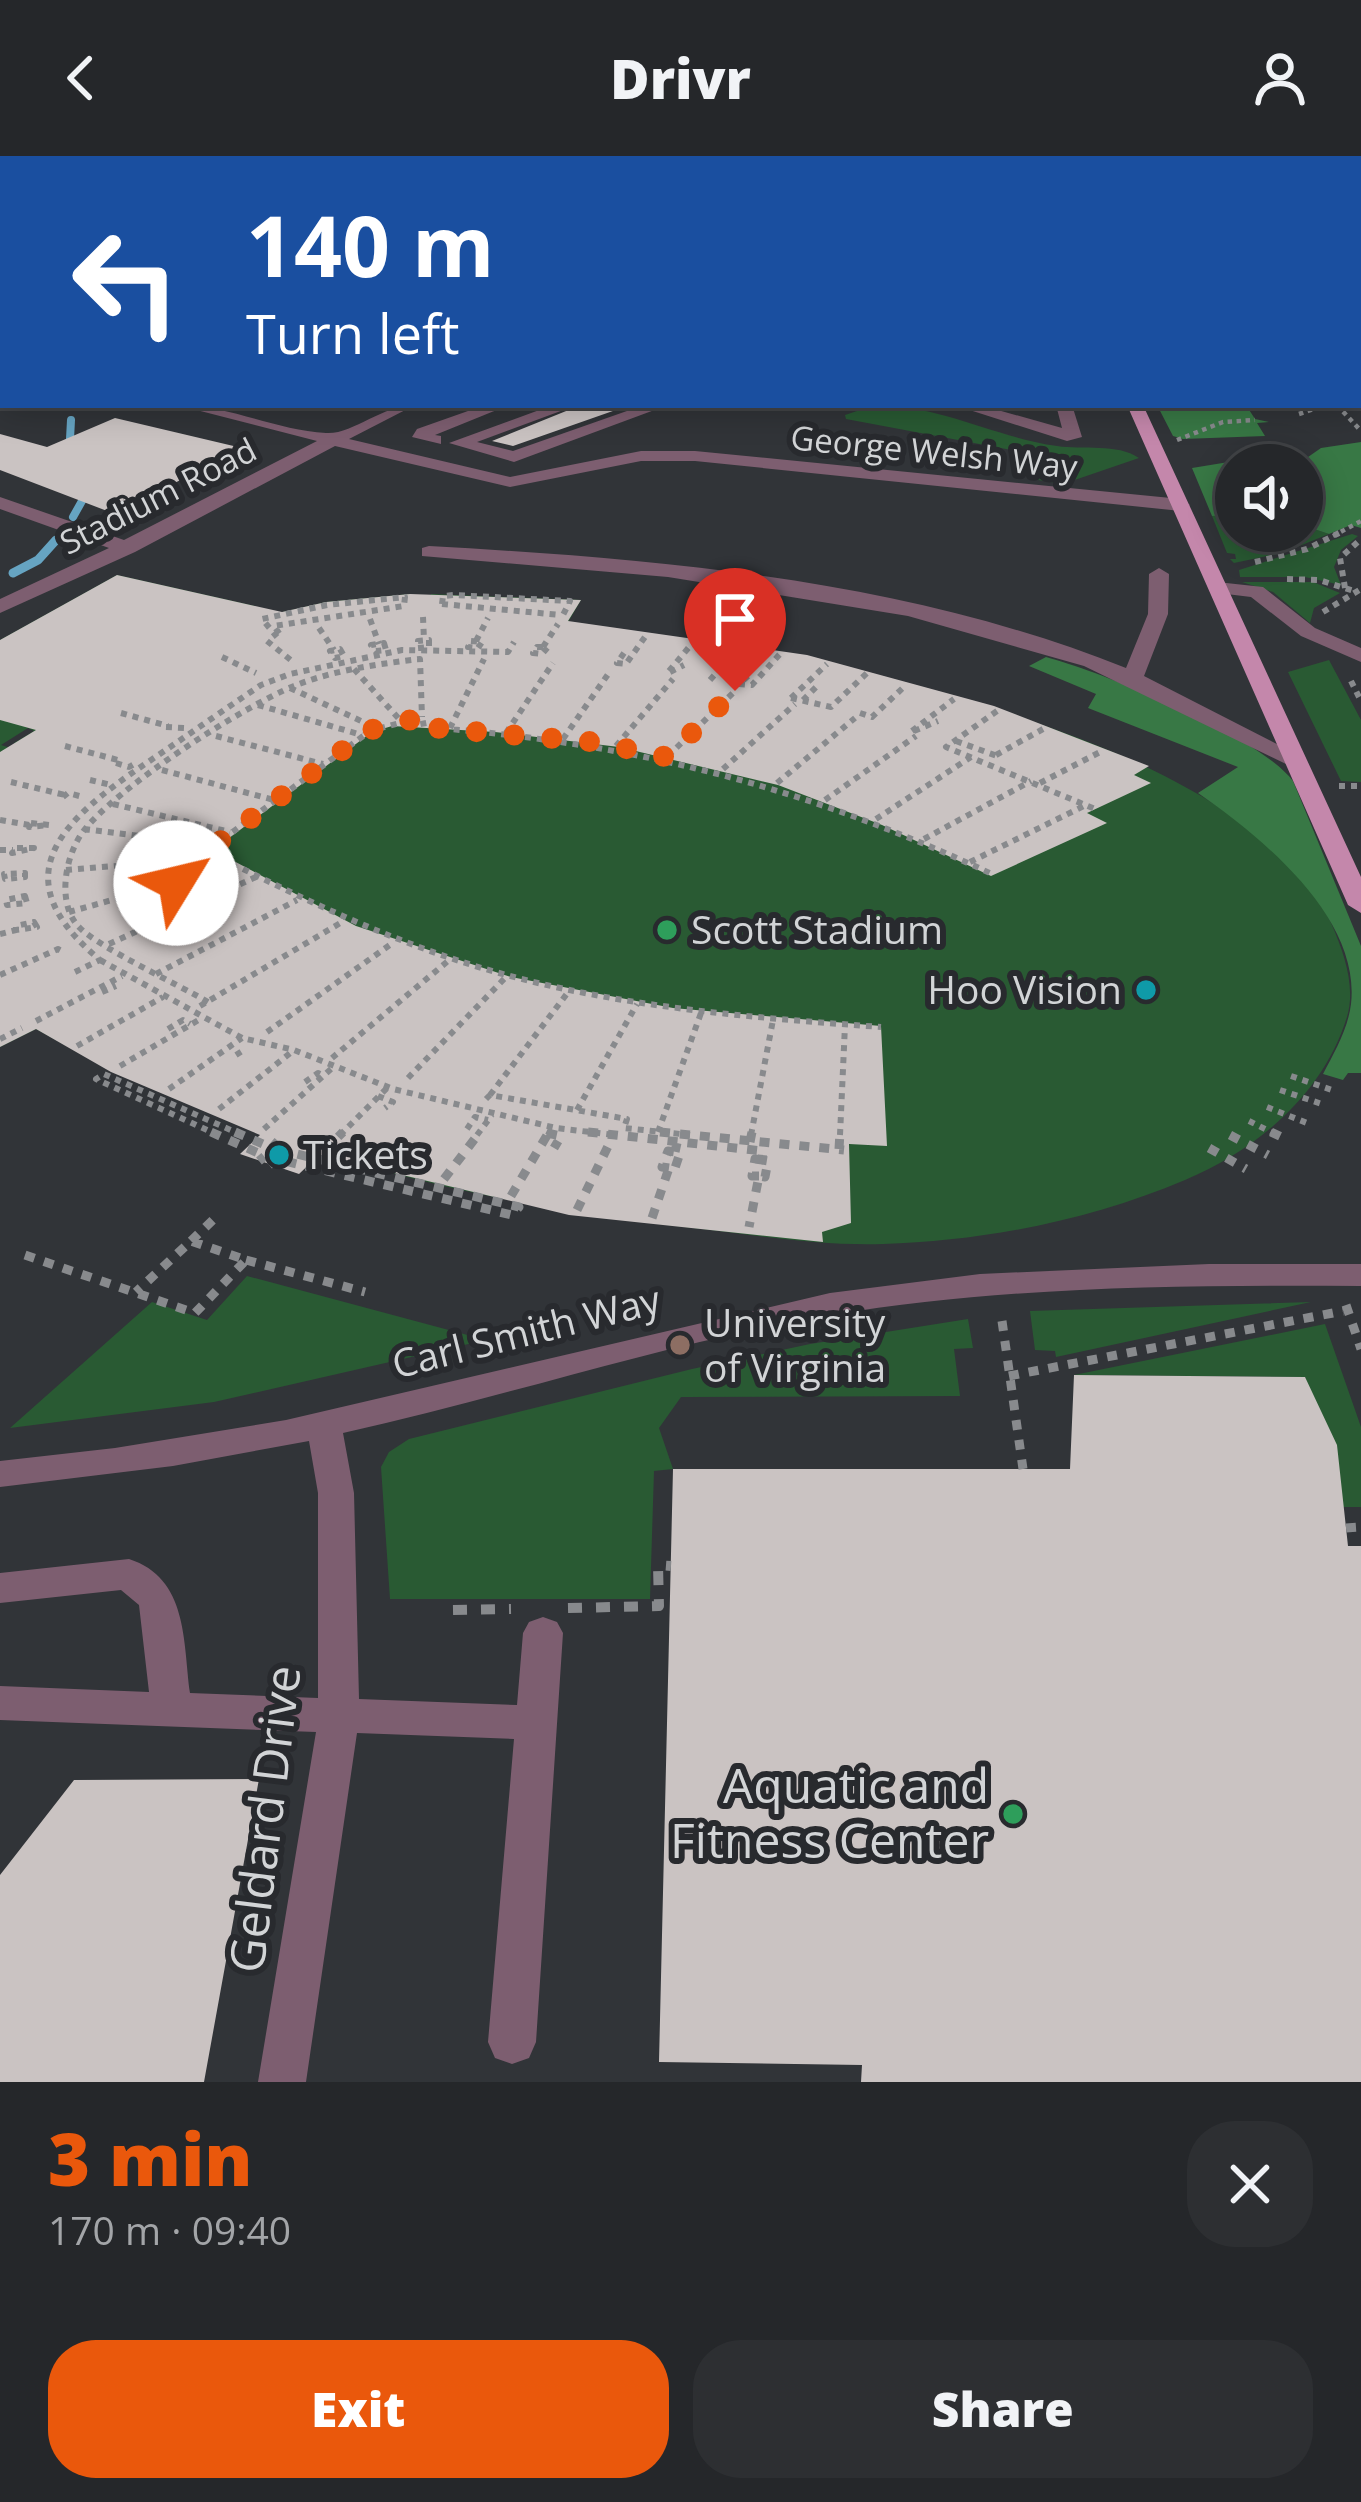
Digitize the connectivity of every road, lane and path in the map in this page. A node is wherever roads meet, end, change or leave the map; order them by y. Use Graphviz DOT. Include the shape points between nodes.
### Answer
graph roads {
  1 [pos="197,408"];
  2 [pos="400,408"];
  3 [pos="493,408"];
  4 [pos="560,408"];
  5 [pos="651,408"];
  6 [pos="1065,408"];
  7 [pos="1136,408"];
  8 [pos="1316,408"];
  9 [pos="1340,408"];
  10 [pos="995,410"];
  11 [pos="1299,414"];
  12 [pos="1255,420"];
  13 [pos="1361,431"];
  14 [pos="571,434"];
  15 [pos="435,440"];
  16 [pos="328,441"];
  17 [pos="1170,443"];
  18 [pos="641,456"];
  19 [pos="0,502"];
  20 [pos="1181,506"];
  21 [pos="1361,520"];
  22 [pos="1359,532"];
  23 [pos="128,548"];
  24 [pos="428,552"];
  25 [pos="1238,566"];
  26 [pos="1159,574"];
  27 [pos="1217,588"];
  28 [pos="1361,589"];
  29 [pos="0,607"];
  30 [pos="423,617"];
  31 [pos="488,618"];
  32 [pos="370,619"];
  33 [pos="559,621"];
  34 [pos="319,628"];
  35 [pos="647,634"];
  36 [pos="279,637"];
  37 [pos="694,640"];
  38 [pos="267,641"];
  39 [pos="514,642"];
  40 [pos="423,643"];
  41 [pos="475,644"];
  42 [pos="740,646"];
  43 [pos="380,647"];
  44 [pos="541,650"];
  45 [pos="337,653"];
  46 [pos="623,653"];
  47 [pos="780,654"];
  48 [pos="1361,656"];
  49 [pos="222,657"];
  50 [pos="484,659"];
  51 [pos="553,663"];
  52 [pos="297,664"];
  53 [pos="827,664"];
  54 [pos="684,665"];
  55 [pos="353,667"];
  56 [pos="611,670"];
  57 [pos="868,674"];
  58 [pos="261,676"];
  59 [pos="713,678"];
  60 [pos="673,679"];
  61 [pos="1132,679"];
  62 [pos="742,680"];
  63 [pos="906,685"];
  64 [pos="288,687"];
  65 [pos="816,687"];
  66 [pos="735,691"];
  67 [pos="1357,693"];
  68 [pos="954,699"];
  69 [pos="1361,701"];
  70 [pos="874,702"];
  71 [pos="799,703"];
  72 [pos="258,705"];
  73 [pos="997,711"];
  74 [pos="121,713"];
  75 [pos="422,717"];
  76 [pos="856,718"];
  77 [pos="400,721"];
  78 [pos="938,721"];
  79 [pos="376,728"];
  80 [pos="450,728"];
  81 [pos="1043,729"];
  82 [pos="183,730"];
  83 [pos="506,733"];
  84 [pos="364,735"];
  85 [pos="214,736"];
  86 [pos="916,736"];
  87 [pos="562,739"];
  88 [pos="956,741"];
  89 [pos="65,746"];
  90 [pos="616,746"];
  91 [pos="1102,751"];
  92 [pos="667,757"];
  93 [pos="971,757"];
  94 [pos="1294,759"];
  95 [pos="125,762"];
  96 [pos="325,764"];
  97 [pos="162,770"];
  98 [pos="722,770"];
  99 [pos="90,780"];
  100 [pos="11,782"];
  101 [pos="1035,782"];
  102 [pos="776,784"];
  103 [pos="113,785"];
  104 [pos="1344,786"];
  105 [pos="1361,786"];
  106 [pos="80,800"];
  107 [pos="275,800"];
  108 [pos="824,801"];
  109 [pos="113,804"];
  110 [pos="0,820"];
  111 [pos="874,820"];
  112 [pos="48,826"];
  113 [pos="83,829"];
  114 [pos="232,832"];
  115 [pos="922,840"];
  116 [pos="217,846"];
  117 [pos="0,850"];
  118 [pos="33,850"];
  119 [pos="214,858"];
  120 [pos="969,863"];
  121 [pos="65,870"];
  122 [pos="217,872"];
  123 [pos="25,874"];
  124 [pos="994,875"];
  125 [pos="6,876"];
  126 [pos="258,877"];
  127 [pos="26,899"];
  128 [pos="298,900"];
  129 [pos="6,903"];
  130 [pos="1361,905"];
  131 [pos="69,912"];
  132 [pos="344,922"];
  133 [pos="31,926"];
  134 [pos="0,934"];
  135 [pos="395,941"];
  136 [pos="109,944"];
  137 [pos="50,957"];
  138 [pos="100,959"];
  139 [pos="449,960"];
  140 [pos="75,972"];
  141 [pos="155,974"];
  142 [pos="0,975"];
  143 [pos="123,975"];
  144 [pos="506,977"];
  145 [pos="109,982"];
  146 [pos="569,991"];
  147 [pos="103,992"];
  148 [pos="164,996"];
  149 [pos="637,1004"];
  150 [pos="701,1013"];
  151 [pos="202,1017"];
  152 [pos="773,1020"];
  153 [pos="36,1021"];
  154 [pos="191,1024"];
  155 [pos="845,1025"];
  156 [pos="21,1026"];
  157 [pos="881,1028"];
  158 [pos="168,1029"];
  159 [pos="267,1032"];
  160 [pos="0,1036"];
  161 [pos="242,1038"];
  162 [pos="77,1046"];
  163 [pos="294,1050"];
  164 [pos="333,1063"];
  165 [pos="120,1066"];
  166 [pos="324,1076"];
  167 [pos="1291,1076"];
  168 [pos="408,1078"];
  169 [pos="305,1082"];
  170 [pos="389,1086"];
  171 [pos="169,1089"];
  172 [pos="1280,1090"];
  173 [pos="1335,1091"];
  174 [pos="378,1096"];
  175 [pos="1325,1106"];
  176 [pos="1268,1107"];
  177 [pos="385,1108"];
  178 [pos="219,1109"];
  179 [pos="577,1110"];
  180 [pos="490,1118"];
  181 [pos="1249,1121"];
  182 [pos="1307,1124"];
  183 [pos="467,1129"];
  184 [pos="264,1130"];
  185 [pos="550,1130"];
  186 [pos="658,1132"];
  187 [pos="1230,1135"];
  188 [pos="612,1139"];
  189 [pos="1288,1140"];
  190 [pos="282,1142"];
  191 [pos="750,1142"];
  192 [pos="554,1148"];
  193 [pos="1209,1148"];
  194 [pos="324,1151"];
  195 [pos="1268,1155"];
  196 [pos="673,1156"];
  197 [pos="610,1158"];
  198 [pos="1246,1169"];
  199 [pos="444,1179"];
  200 [pos="511,1196"];
  201 [pos="577,1210"];
  202 [pos="217,1216"];
  203 [pos="652,1218"];
  204 [pos="749,1227"];
  205 [pos="191,1241"];
  206 [pos="26,1256"];
  207 [pos="246,1260"];
  208 [pos="1361,1275"];
  209 [pos="136,1292"];
  210 [pos="365,1292"];
  211 [pos="1348,1310"];
  212 [pos="1002,1321"];
  213 [pos="1009,1376"];
  214 [pos="324,1425"];
  215 [pos="1023,1469"];
  216 [pos="0,1474"];
  217 [pos="1361,1527"];
  218 [pos="1346,1528"];
  219 [pos="671,1566"];
  220 [pos="0,1588"];
  221 [pos="453,1610"];
  222 [pos="536,1617"];
  223 [pos="0,1703"];
  224 [pos="171,1707"];
  225 [pos="339,1714"];
  226 [pos="536,1723"];
  227 [pos="512,2042"];
  228 [pos="281,2082"];
  1 -- 16 [label="street, George Welsh Way"];
  2 -- 16 [label="street, Stadium Road"];
  3 -- 15 [label="street" via="423,433"];
  4 -- 14 [label="street" via="458,443 514,457"];
  5 -- 14 [label="street"];
  6 -- 10 [label="street" via="1073,436"];
  7 -- 20 [label="main road"];
  8 -- 11 [label="path"];
  9 -- 13 [label="path"];
  12 -- 17 [label="path" via="1222,422"];
  14 -- 18 [label="street"];
  16 -- 18 [label="street, George Welsh Way" via="510,482"];
  16 -- 23 [label="street, Stadium Road"];
  18 -- 20 [label="street, George Welsh Way"];
  19 -- 23 [label="street"];
  20 -- 27 [label="main road"];
  21 -- 22 [label="path"];
  22 -- 25 [label="path"];
  22 -- 28 [label="path" via="1340,558 1344,592"];
  23 -- 29 [label="street, Stadium Road"];
  24 -- 61 [label="street" via="532,557 812,593 998,632"];
  26 -- 61 [label="street" via="1158,614"];
  27 -- 48 [label="street" via="1256,591 1308,632"];
  27 -- 94 [label="main road"];
  30 -- 40 [label="path"];
  31 -- 41 [label="path"];
  32 -- 43 [label="path"];
  33 -- 33 [label="path" via="570,602 443,596 442,604 563,611"];
  33 -- 44 [label="path"];
  34 -- 45 [label="path"];
  35 -- 46 [label="path" via="626,664 617,663"];
  36 -- 36 [label="path" via="262,620 405,597 404,606 274,626"];
  37 -- 54 [label="path" via="669,671"];
  38 -- 52 [label="path"];
  39 -- 103 [label="path" via="508,652 401,650 290,674 261,685"];
  42 -- 59 [label="path"];
  47 -- 62 [label="path" via="752,685"];
  49 -- 58 [label="path"];
  50 -- 80 [label="path"];
  51 -- 83 [label="path"];
  53 -- 71 [label="path" via="791,698"];
  55 -- 64 [label="path"];
  55 -- 75 [label="path" via="420,659"];
  55 -- 77 [label="path"];
  56 -- 87 [label="path"];
  57 -- 71 [label="path" via="831,707"];
  60 -- 90 [label="path"];
  61 -- 94 [label="street"];
  63 -- 70 [label="path" via="872,716 860,713"];
  64 -- 72 [label="path"];
  64 -- 79 [label="path"];
  65 -- 71 [label="path"];
  66 -- 92 [label="path"];
  67 -- 69 [label="path"];
  68 -- 78 [label="path" via="912,731"];
  71 -- 98 [label="path"];
  72 -- 84 [label="path"];
  72 -- 85 [label="path"];
  73 -- 88 [label="path"];
  74 -- 82 [label="path"];
  75 -- 77 [label="path"];
  75 -- 80 [label="path" via="424,727"];
  76 -- 102 [label="path"];
  77 -- 79 [label="path"];
  79 -- 84 [label="path"];
  80 -- 83 [label="path"];
  81 -- 88 [label="path" via="997,756"];
  83 -- 87 [label="path"];
  84 -- 96 [label="path"];
  85 -- 96 [label="path"];
  85 -- 97 [label="path"];
  86 -- 108 [label="path"];
  87 -- 90 [label="path"];
  88 -- 93 [label="path" via="946,748"];
  89 -- 95 [label="path"];
  90 -- 92 [label="path"];
  91 -- 101 [label="path"];
  92 -- 98 [label="path"];
  93 -- 101 [label="path"];
  93 -- 111 [label="path"];
  94 -- 130 [label="main road"];
  96 -- 107 [label="path"];
  97 -- 107 [label="path"];
  97 -- 109 [label="path"];
  98 -- 102 [label="path"];
  99 -- 103 [label="path"];
  100 -- 106 [label="path"];
  101 -- 115 [label="path"];
  101 -- 120 [label="path" via="1091,807"];
  102 -- 108 [label="path"];
  103 -- 138 [label="path" via="59,825 39,866 44,907 57,929"];
  104 -- 105 [label="path"];
  107 -- 114 [label="path"];
  108 -- 111 [label="path"];
  109 -- 113 [label="path"];
  109 -- 114 [label="path"];
  110 -- 112 [label="path"];
  111 -- 115 [label="path"];
  113 -- 116 [label="path"];
  113 -- 121 [label="path"];
  114 -- 116 [label="path"];
  115 -- 120 [label="path"];
  116 -- 119 [label="path"];
  117 -- 118 [label="path"];
  119 -- 121 [label="path"];
  119 -- 122 [label="path"];
  120 -- 124 [label="path"];
  121 -- 131 [label="path"];
  122 -- 126 [label="path" via="242,866"];
  122 -- 131 [label="path"];
  123 -- 125 [label="path"];
  126 -- 128 [label="path"];
  126 -- 136 [label="path"];
  127 -- 129 [label="path"];
  128 -- 132 [label="path"];
  128 -- 141 [label="path"];
  131 -- 136 [label="path"];
  132 -- 135 [label="path"];
  132 -- 141 [label="path" via="204,1004"];
  133 -- 134 [label="path"];
  135 -- 139 [label="path"];
  135 -- 159 [label="path"];
  136 -- 141 [label="path"];
  137 -- 142 [label="path" via="64,952"];
  138 -- 140 [label="path"];
  138 -- 143 [label="path"];
  139 -- 144 [label="path"];
  139 -- 164 [label="path"];
  143 -- 145 [label="path"];
  143 -- 148 [label="path"];
  144 -- 146 [label="path"];
  144 -- 168 [label="path"];
  145 -- 147 [label="path" via="116,986"];
  145 -- 153 [label="path"];
  146 -- 149 [label="path"];
  146 -- 179 [label="path" via="488,1097"];
  148 -- 151 [label="path"];
  148 -- 162 [label="path"];
  149 -- 150 [label="path"];
  149 -- 179 [label="path"];
  150 -- 152 [label="path"];
  150 -- 186 [label="path"];
  151 -- 154 [label="path"];
  151 -- 161 [label="path"];
  152 -- 155 [label="path"];
  152 -- 191 [label="path"];
  154 -- 158 [label="path"];
  154 -- 165 [label="path"];
  155 -- 157 [label="path"];
  155 -- 191 [label="path" via="842,1150"];
  156 -- 160 [label="path"];
  161 -- 163 [label="path"];
  161 -- 171 [label="path" via="234,1051"];
  163 -- 164 [label="path"];
  163 -- 178 [label="path"];
  164 -- 166 [label="path"];
  164 -- 170 [label="path"];
  166 -- 169 [label="path"];
  166 -- 184 [label="path"];
  167 -- 173 [label="path"];
  170 -- 174 [label="path"];
  170 -- 180 [label="path"];
  172 -- 175 [label="path"];
  174 -- 177 [label="path" via="393,1102"];
  174 -- 194 [label="path"];
  176 -- 182 [label="path"];
  179 -- 186 [label="path"];
  180 -- 183 [label="path" via="475,1117"];
  180 -- 185 [label="path"];
  180 -- 199 [label="path"];
  181 -- 189 [label="path"];
  185 -- 188 [label="path"];
  185 -- 192 [label="path" via="561,1136"];
  185 -- 200 [label="path"];
  186 -- 191 [label="path"];
  187 -- 195 [label="path"];
  188 -- 196 [label="path"];
  188 -- 197 [label="path"];
  188 -- 201 [label="path"];
  190 -- 190 [label="path" via="280,1150 519,1207 512,1215 276,1159 264,1163 265,1156 96,1079 104,1074 272,1148"];
  193 -- 198 [label="path"];
  196 -- 203 [label="path"];
  196 -- 204 [label="path" via="764,1151"];
  202 -- 205 [label="path"];
  205 -- 207 [label="path"];
  205 -- 209 [label="path"];
  206 -- 209 [label="path"];
  207 -- 209 [label="path" via="195,1313"];
  207 -- 210 [label="path"];
  208 -- 214 [label="street, Carl Smith Way" via="1190,1274 887,1296 757,1318"];
  211 -- 213 [label="path"];
  212 -- 213 [label="path"];
  213 -- 215 [label="path"];
  214 -- 216 [label="street, Carl Smith Way" via="207,1449"];
  214 -- 225 [label="street, Geldard Drive" via="336,1493"];
  217 -- 218 [label="path"];
  219 -- 222 [label="path" via="658,1565 658,1606"];
  220 -- 224 [label="street" via="129,1574 158,1599"];
  221 -- 222 [label="path"];
  222 -- 226 [label="street"];
  223 -- 224 [label="street"];
  224 -- 225 [label="street"];
  225 -- 226 [label="street"];
  225 -- 228 [label="street, Geldard Drive"];
  226 -- 227 [label="street"];
}
